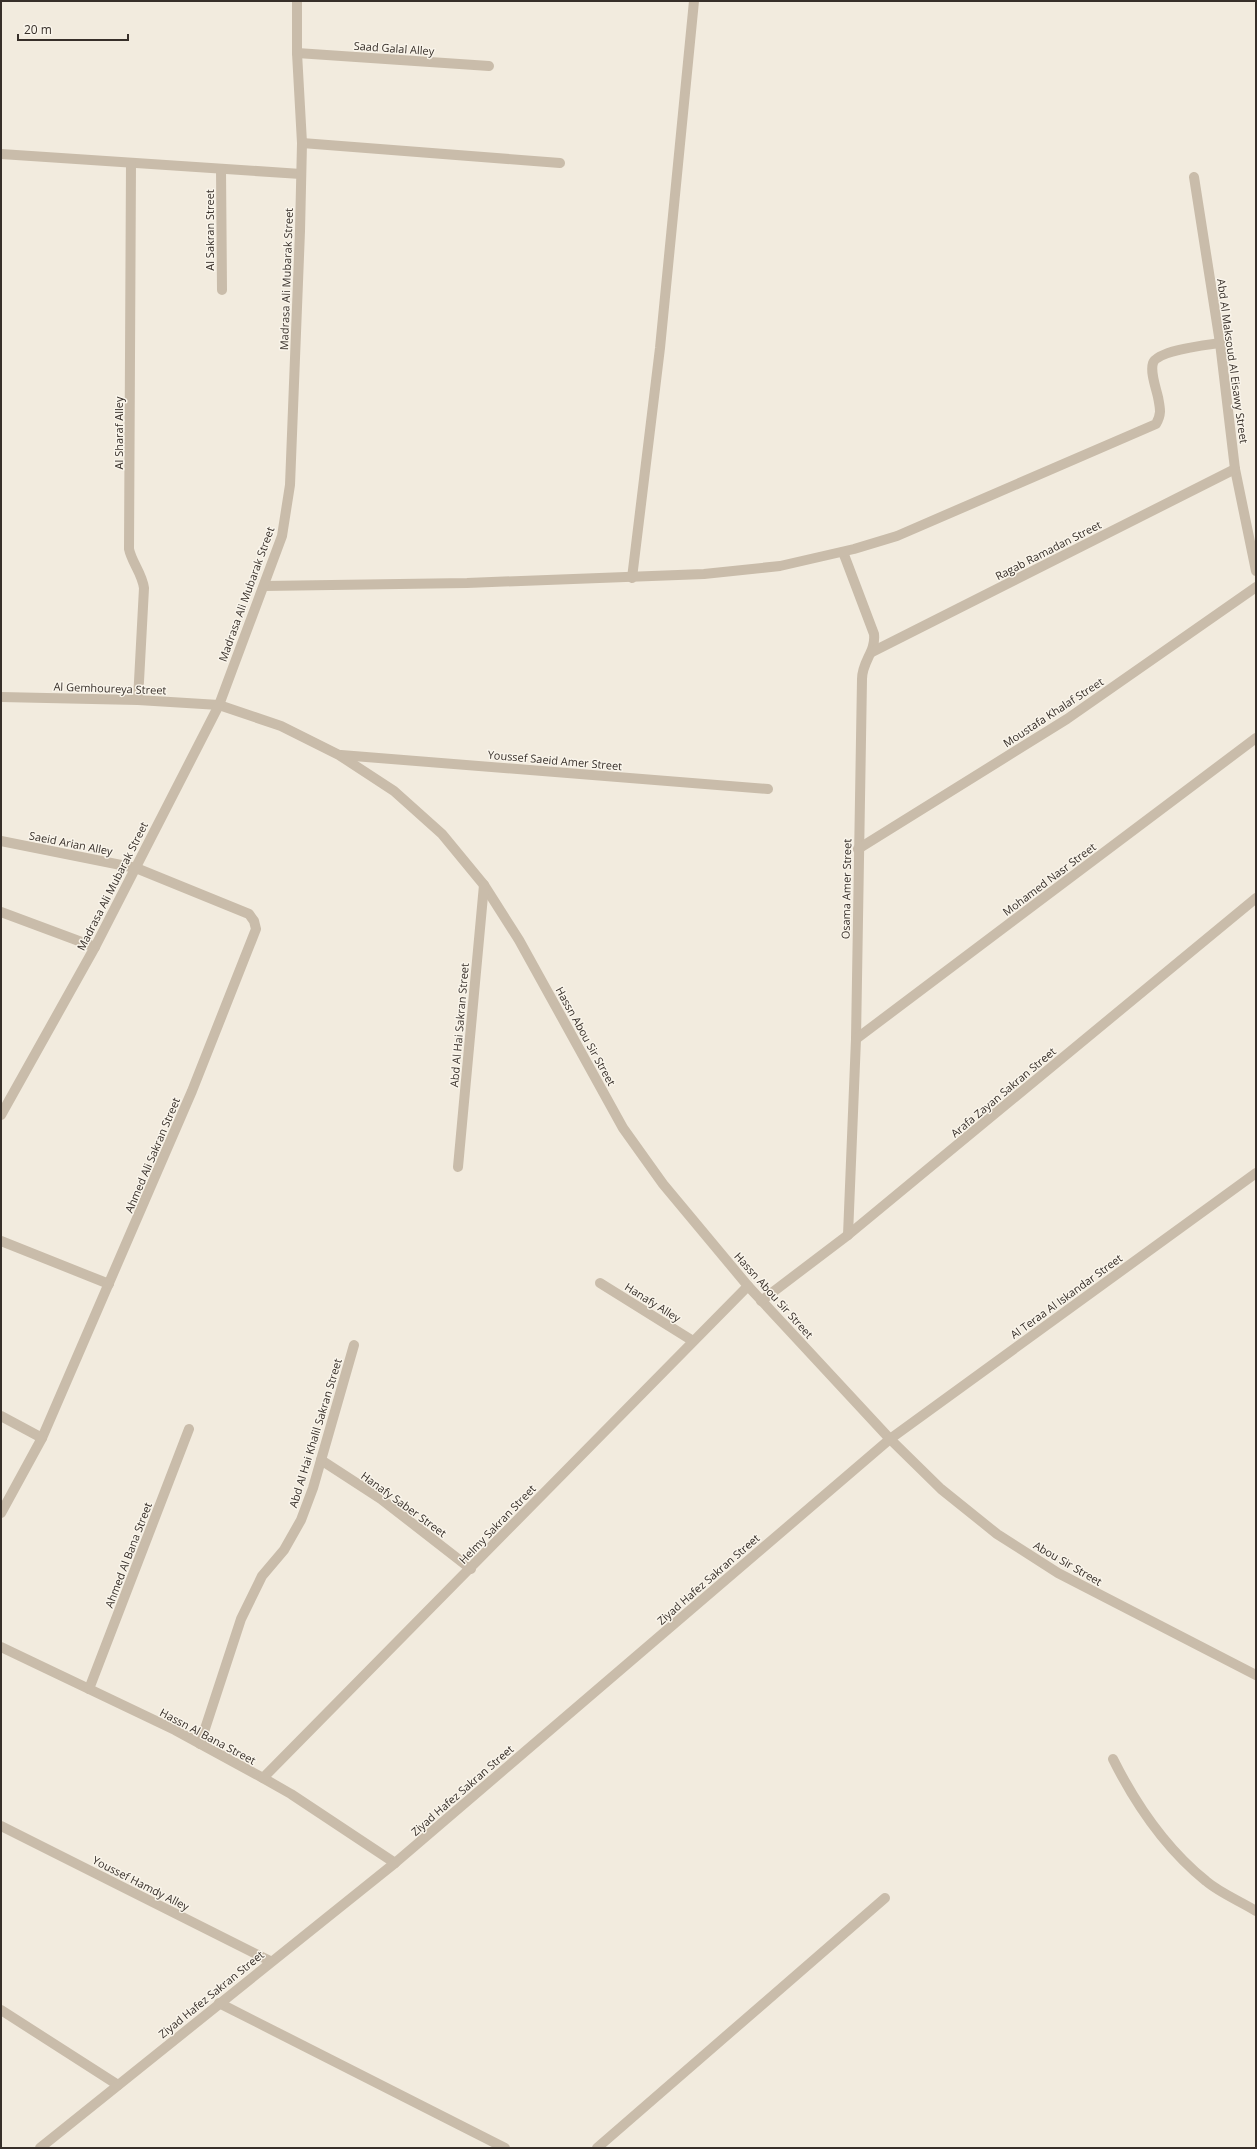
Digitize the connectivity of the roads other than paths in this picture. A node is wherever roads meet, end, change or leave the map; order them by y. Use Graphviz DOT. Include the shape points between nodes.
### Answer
graph roads {
  1 [pos="297,1"];
  2 [pos="694,1"];
  3 [pos="297,53"];
  4 [pos="489,66"];
  5 [pos="302,143"];
  6 [pos="1,154"];
  7 [pos="131,162"];
  8 [pos="560,163"];
  9 [pos="221,169"];
  10 [pos="301,174"];
  11 [pos="1194,177"];
  12 [pos="222,290"];
  13 [pos="1220,343"];
  14 [pos="1235,469"];
  15 [pos="843,552"];
  16 [pos="1256,571"];
  17 [pos="632,578"];
  18 [pos="264,586"];
  19 [pos="1256,587"];
  20 [pos="872,652"];
  21 [pos="1,697"];
  22 [pos="138,700"];
  23 [pos="219,705"];
  24 [pos="1256,738"];
  25 [pos="340,755"];
  26 [pos="768,789"];
  27 [pos="1,841"];
  28 [pos="858,849"];
  29 [pos="136,868"];
  30 [pos="484,885"];
  31 [pos="1256,898"];
  32 [pos="1,912"];
  33 [pos="95,947"];
  34 [pos="856,1040"];
  35 [pos="1,1115"];
  36 [pos="458,1167"];
  37 [pos="1256,1173"];
  38 [pos="848,1235"];
  39 [pos="1,1241"];
  40 [pos="600,1283"];
  41 [pos="110,1284"];
  42 [pos="748,1286"];
  43 [pos="761,1301"];
  44 [pos="693,1342"];
  45 [pos="354,1345"];
  46 [pos="1,1416"];
  47 [pos="189,1429"];
  48 [pos="42,1438"];
  49 [pos="890,1439"];
  50 [pos="321,1460"];
  51 [pos="1,1513"];
  52 [pos="470,1568"];
  53 [pos="1,1647"];
  54 [pos="1256,1675"];
  55 [pos="89,1689"];
  56 [pos="200,1744"];
  57 [pos="1113,1759"];
  58 [pos="263,1778"];
  59 [pos="1,1826"];
  60 [pos="395,1863"];
  61 [pos="885,1898"];
  62 [pos="1256,1911"];
  63 [pos="270,1962"];
  64 [pos="219,2004"];
  65 [pos="1,2010"];
  66 [pos="118,2085"];
  67 [pos="40,2148"];
  68 [pos="505,2148"];
  69 [pos="598,2148"];
  1 -- 3 [label="street, Madrasa Ali Mubarak Street"];
  2 -- 17 [label="street" via="660,348"];
  3 -- 4 [label="street, Saad Galal Alley"];
  3 -- 5 [label="street, Madrasa Ali Mubarak Street"];
  5 -- 8 [label="street"];
  5 -- 10 [label="street, Madrasa Ali Mubarak Street"];
  6 -- 7 [label="street"];
  7 -- 9 [label="street"];
  7 -- 22 [label="street, Al Sharaf Alley" via="129,549 143,579 144,588"];
  9 -- 10 [label="street"];
  9 -- 12 [label="street, Al Sakran Street"];
  10 -- 18 [label="street, Madrasa Ali Mubarak Street" via="290,485 282,536"];
  11 -- 13 [label="street, Abd Al Maksoud Al Eisawy Street"];
  13 -- 14 [label="street, Abd Al Maksoud Al Eisawy Street"];
  13 -- 15 [label="street" via="1166,353 1157,358 1153,364 1153,373 1161,412 1156,424 897,536"];
  14 -- 16 [label="street, Abd Al Maksoud Al Eisawy Street"];
  14 -- 20 [label="street, Ragab Ramadan Street"];
  15 -- 17 [label="street" via="780,566"];
  15 -- 20 [label="street, Osama Amer Street" via="874,634"];
  17 -- 18 [label="street"];
  18 -- 23 [label="street, Madrasa Ali Mubarak Street"];
  19 -- 28 [label="street, Moustafa Khalaf Street" via="1067,719"];
  20 -- 28 [label="street, Osama Amer Street" via="862,669"];
  21 -- 22 [label="street, Al Gemhoureya Street"];
  22 -- 23 [label="street, Al Gemhoureya Street"];
  23 -- 25 [label="street, Hassn Abou Sir Street" via="281,726"];
  23 -- 29 [label="street, Madrasa Ali Mubarak Street"];
  24 -- 34 [label="street, Mohamed Nasr Street"];
  25 -- 26 [label="street, Youssef Saeid Amer Street"];
  25 -- 30 [label="street, Hassn Abou Sir Street" via="394,791 410,805 442,834"];
  27 -- 29 [label="street, Saeid Arian Alley"];
  28 -- 34 [label="street, Osama Amer Street"];
  29 -- 33 [label="street, Madrasa Ali Mubarak Street"];
  29 -- 41 [label="street, Ahmed Ali Sakran Street" via="249,914 256,929 192,1091"];
  30 -- 36 [label="street, Abd Al Hai Sakran Street"];
  30 -- 42 [label="street, Hassn Abou Sir Street" via="519,940 623,1128 663,1184"];
  31 -- 38 [label="street, Arafa Zayan Sakran Street"];
  32 -- 33 [label="street"];
  33 -- 35 [label="street, Madrasa Ali Mubarak Street"];
  34 -- 38 [label="street, Osama Amer Street"];
  37 -- 49 [label="street, Al Teraa Al Iskandar Street"];
  38 -- 43 [label="street, Arafa Zayan Sakran Street"];
  39 -- 41 [label="street"];
  40 -- 44 [label="street, Hanafy Alley"];
  41 -- 48 [label="street, Ahmed Ali Sakran Street"];
  42 -- 43 [label="street, Hassn Abou Sir Street"];
  42 -- 44 [label="street, Helmy Sakran Street"];
  43 -- 49 [label="street, Hassn Abou Sir Street"];
  44 -- 52 [label="street, Helmy Sakran Street"];
  45 -- 50 [label="street, Abd Al Hai Khalil Sakran Street"];
  46 -- 48 [label="street"];
  47 -- 55 [label="street, Ahmed Al Bana Street"];
  48 -- 51 [label="street, Ahmed Ali Sakran Street"];
  49 -- 54 [label="street, Abou Sir Street" via="941,1489 997,1534 1058,1573"];
  49 -- 60 [label="street, Ziyad Hafez Sakran Street"];
  50 -- 52 [label="street, Hanafy Saber Street" via="381,1499"];
  50 -- 56 [label="street, Abd Al Hai Khalil Sakran Street" via="301,1520 284,1550 262,1576 242,1619"];
  52 -- 58 [label="street, Helmy Sakran Street"];
  53 -- 55 [label="street, Hassn Al Bana Street"];
  55 -- 56 [label="street, Hassn Al Bana Street"];
  56 -- 58 [label="street, Hassn Al Bana Street"];
  57 -- 62 [label="street" via="1143,1813 1162,1838 1206,1882"];
  58 -- 60 [label="street, Hassn Al Bana Street"];
  59 -- 63 [label="street, Youssef Hamdy Alley"];
  60 -- 63 [label="street, Ziyad Hafez Sakran Street"];
  61 -- 69 [label="street"];
  63 -- 64 [label="street, Ziyad Hafez Sakran Street"];
  64 -- 66 [label="street, Ziyad Hafez Sakran Street"];
  64 -- 68 [label="street"];
  65 -- 66 [label="street"];
  66 -- 67 [label="street, Ziyad Hafez Sakran Street"];
}
